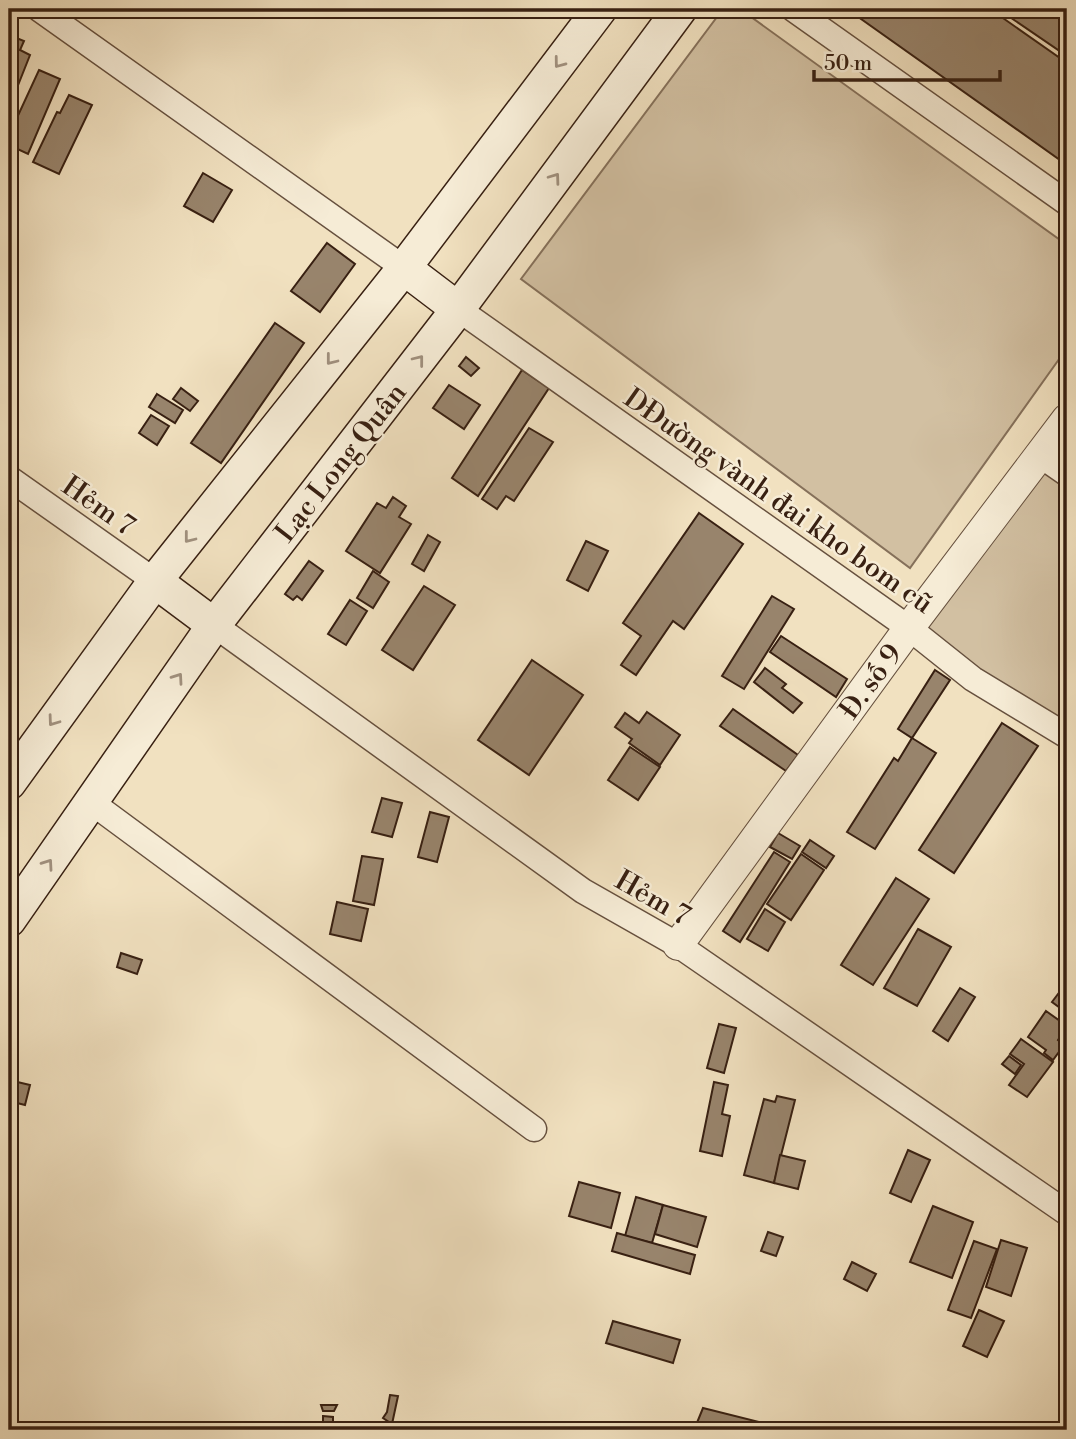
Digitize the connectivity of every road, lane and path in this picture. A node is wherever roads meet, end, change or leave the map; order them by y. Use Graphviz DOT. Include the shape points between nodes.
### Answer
graph roads {
  1 [pos="39,9"];
  2 [pos="600,9"];
  3 [pos="680,9"];
  4 [pos="793,9"];
  5 [pos="1067,203"];
  6 [pos="404,268"];
  7 [pos="458,309"];
  8 [pos="1067,419"];
  9 [pos="1041,456"];
  10 [pos="1067,474"];
  11 [pos="9,478"];
  12 [pos="155,581"];
  13 [pos="214,625"];
  14 [pos="909,628"];
  15 [pos="1067,736"];
  16 [pos="12,771"];
  17 [pos="91,802"];
  18 [pos="9,920"];
  19 [pos="678,945"];
  20 [pos="534,1129"];
  21 [pos="1067,1213"];
  1 -- 6 [label="street"];
  2 -- 6 [label="main road, one-way"];
  7 -- 3 [label="main road, Lạc Long Quân, one-way"];
  4 -- 5 [label="street"];
  6 -- 7 [label="main road"];
  6 -- 12 [label="main road, one-way"];
  13 -- 7 [label="main road, Lạc Long Quân, one-way"];
  7 -- 14 [label="street, DĐường vành đai kho bom cũ"];
  8 -- 9 [label="street, Đ. số 9"];
  9 -- 10 [label="street"];
  9 -- 14 [label="street, Đ. số 9"];
  11 -- 12 [label="street, Hẻm 7"];
  12 -- 13 [label="main road"];
  12 -- 16 [label="main road, one-way"];
  17 -- 13 [label="main road, Lạc Long Quân, one-way"];
  13 -- 19 [label="street, Hẻm 7" via="583,891"];
  14 -- 15 [label="street, DĐường vành đai kho bom cũ" via="974,679"];
  14 -- 19 [label="street, Đ. số 9"];
  18 -- 17 [label="main road, Lạc Long Quân, one-way"];
  17 -- 20 [label="street"];
  19 -- 21 [label="street, Hẻm 7"];
}
